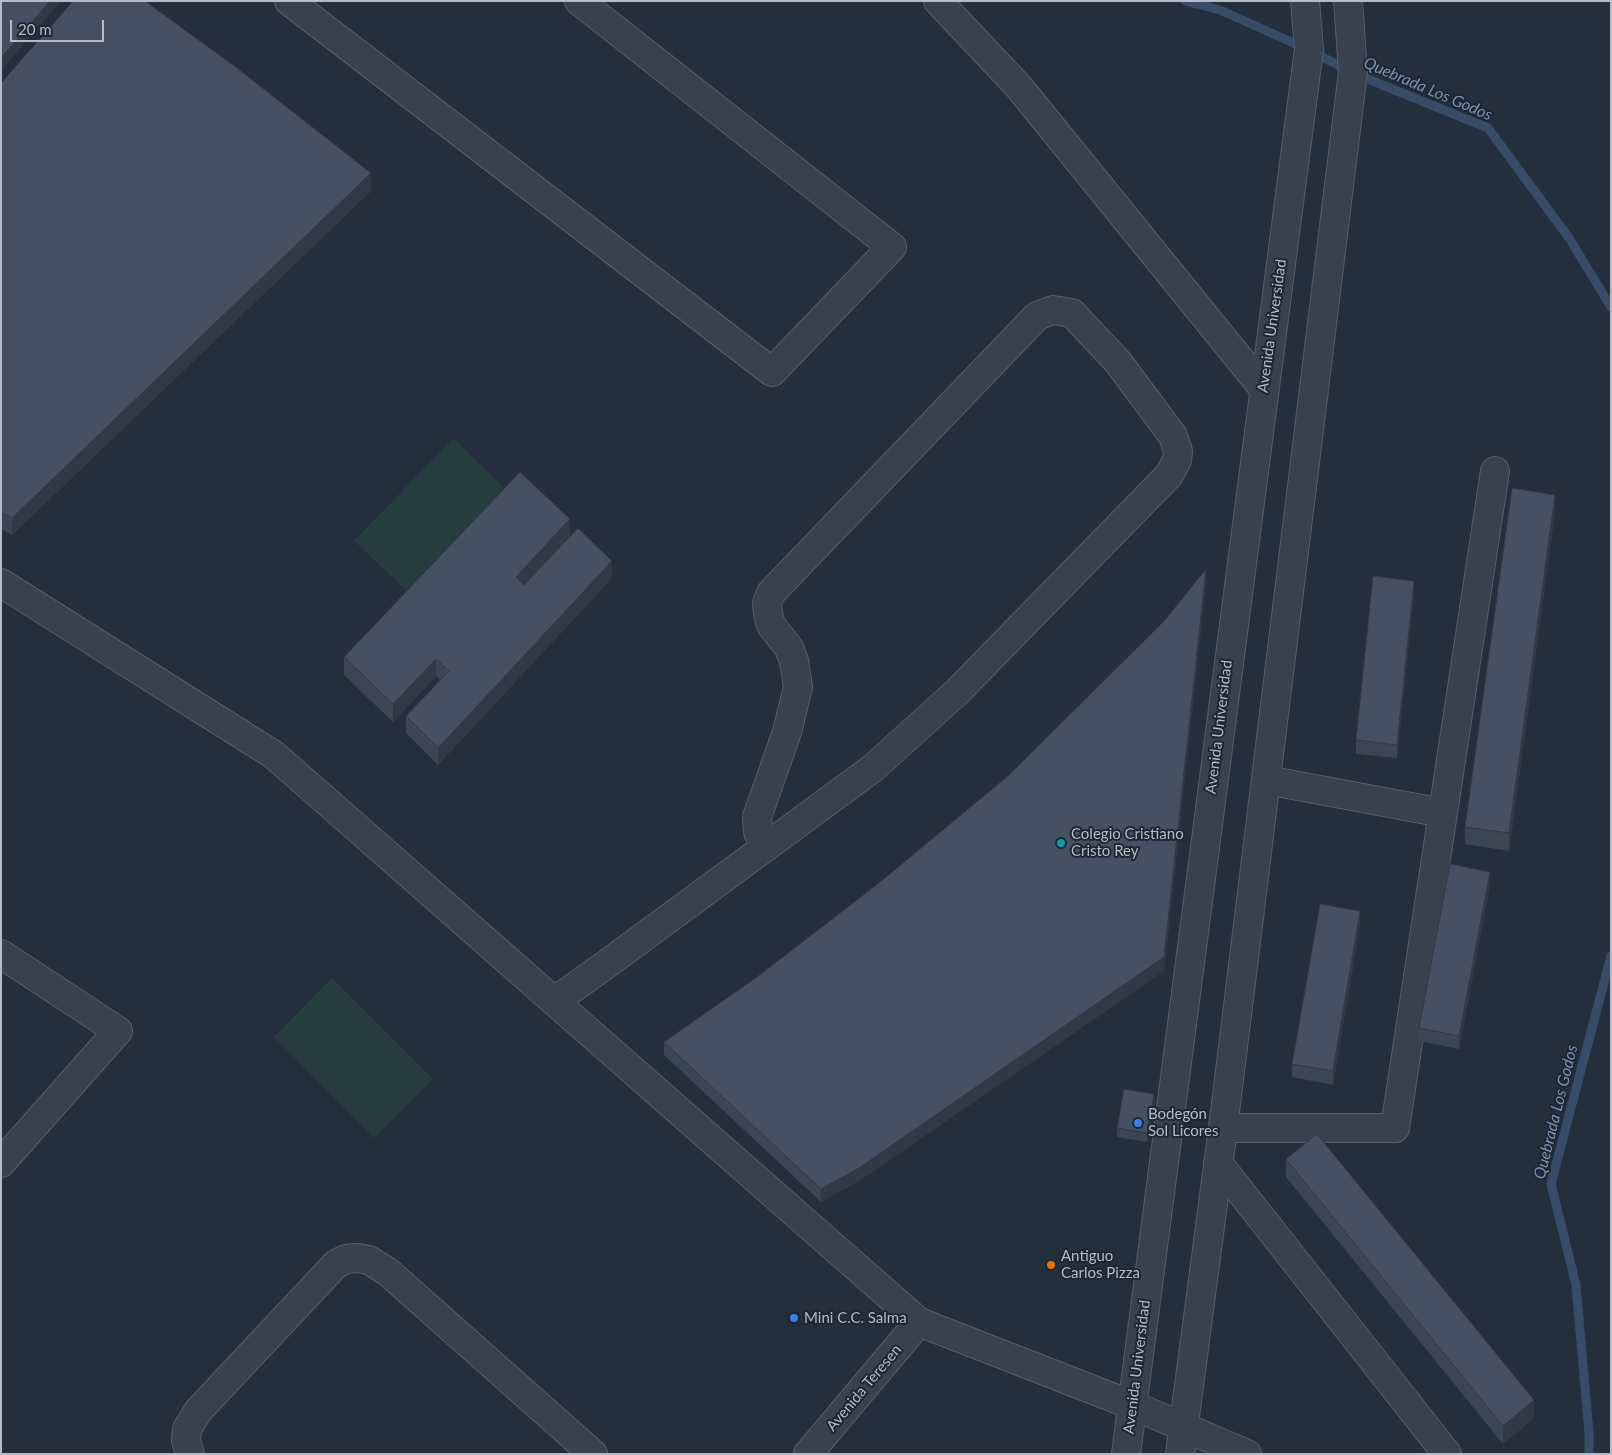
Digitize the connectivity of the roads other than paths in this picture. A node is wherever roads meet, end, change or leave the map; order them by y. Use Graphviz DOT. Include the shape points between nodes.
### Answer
graph roads {
  1 [pos="289,1"];
  2 [pos="578,1"];
  3 [pos="938,1"];
  4 [pos="1305,1"];
  5 [pos="1348,1"];
  6 [pos="1263,388"];
  7 [pos="1495,471"];
  8 [pos="1,582"];
  9 [pos="1266,780"];
  10 [pos="1443,813"];
  11 [pos="765,848"];
  12 [pos="1,954"];
  13 [pos="555,1001"];
  14 [pos="1223,1128"];
  15 [pos="1,1163"];
  16 [pos="1218,1163"];
  17 [pos="919,1322"];
  18 [pos="1132,1405"];
  19 [pos="1184,1427"];
  20 [pos="190,1454"];
  21 [pos="593,1454"];
  22 [pos="808,1454"];
  23 [pos="1126,1454"];
  24 [pos="1180,1454"];
  25 [pos="1247,1454"];
  26 [pos="1447,1454"];
  1 -- 2 [label="street" via="772,372 892,247"];
  3 -- 6 [label="street" via="1019,87"];
  4 -- 6 [label="street, Avenida Universidad" via="1309,49"];
  5 -- 9 [label="street" via="1353,72"];
  6 -- 18 [label="street, Avenida Universidad"];
  7 -- 10 [label="street"];
  8 -- 13 [label="street" via="274,755"];
  9 -- 10 [label="street"];
  9 -- 14 [label="street"];
  10 -- 14 [label="street" via="1396,1128"];
  11 -- 11 [label="street" via="873,768 958,691 1174,468 1178,451 1172,436 1118,362 1072,313 1053,310 1037,316 771,593 767,603 771,625 792,655 798,687 787,732 756,817"];
  11 -- 13 [label="street"];
  12 -- 15 [label="street" via="118,1031"];
  13 -- 17 [label="street"];
  14 -- 16 [label="street"];
  16 -- 19 [label="street"];
  16 -- 26 [label="street"];
  17 -- 18 [label="street"];
  17 -- 22 [label="street, Avenida Teresen"];
  18 -- 19 [label="street"];
  18 -- 23 [label="street, Avenida Universidad"];
  19 -- 24 [label="street"];
  19 -- 25 [label="street"];
  20 -- 21 [label="street" via="186,1440 188,1429 198,1411 336,1264 358,1258 369,1260 388,1272"];
}
